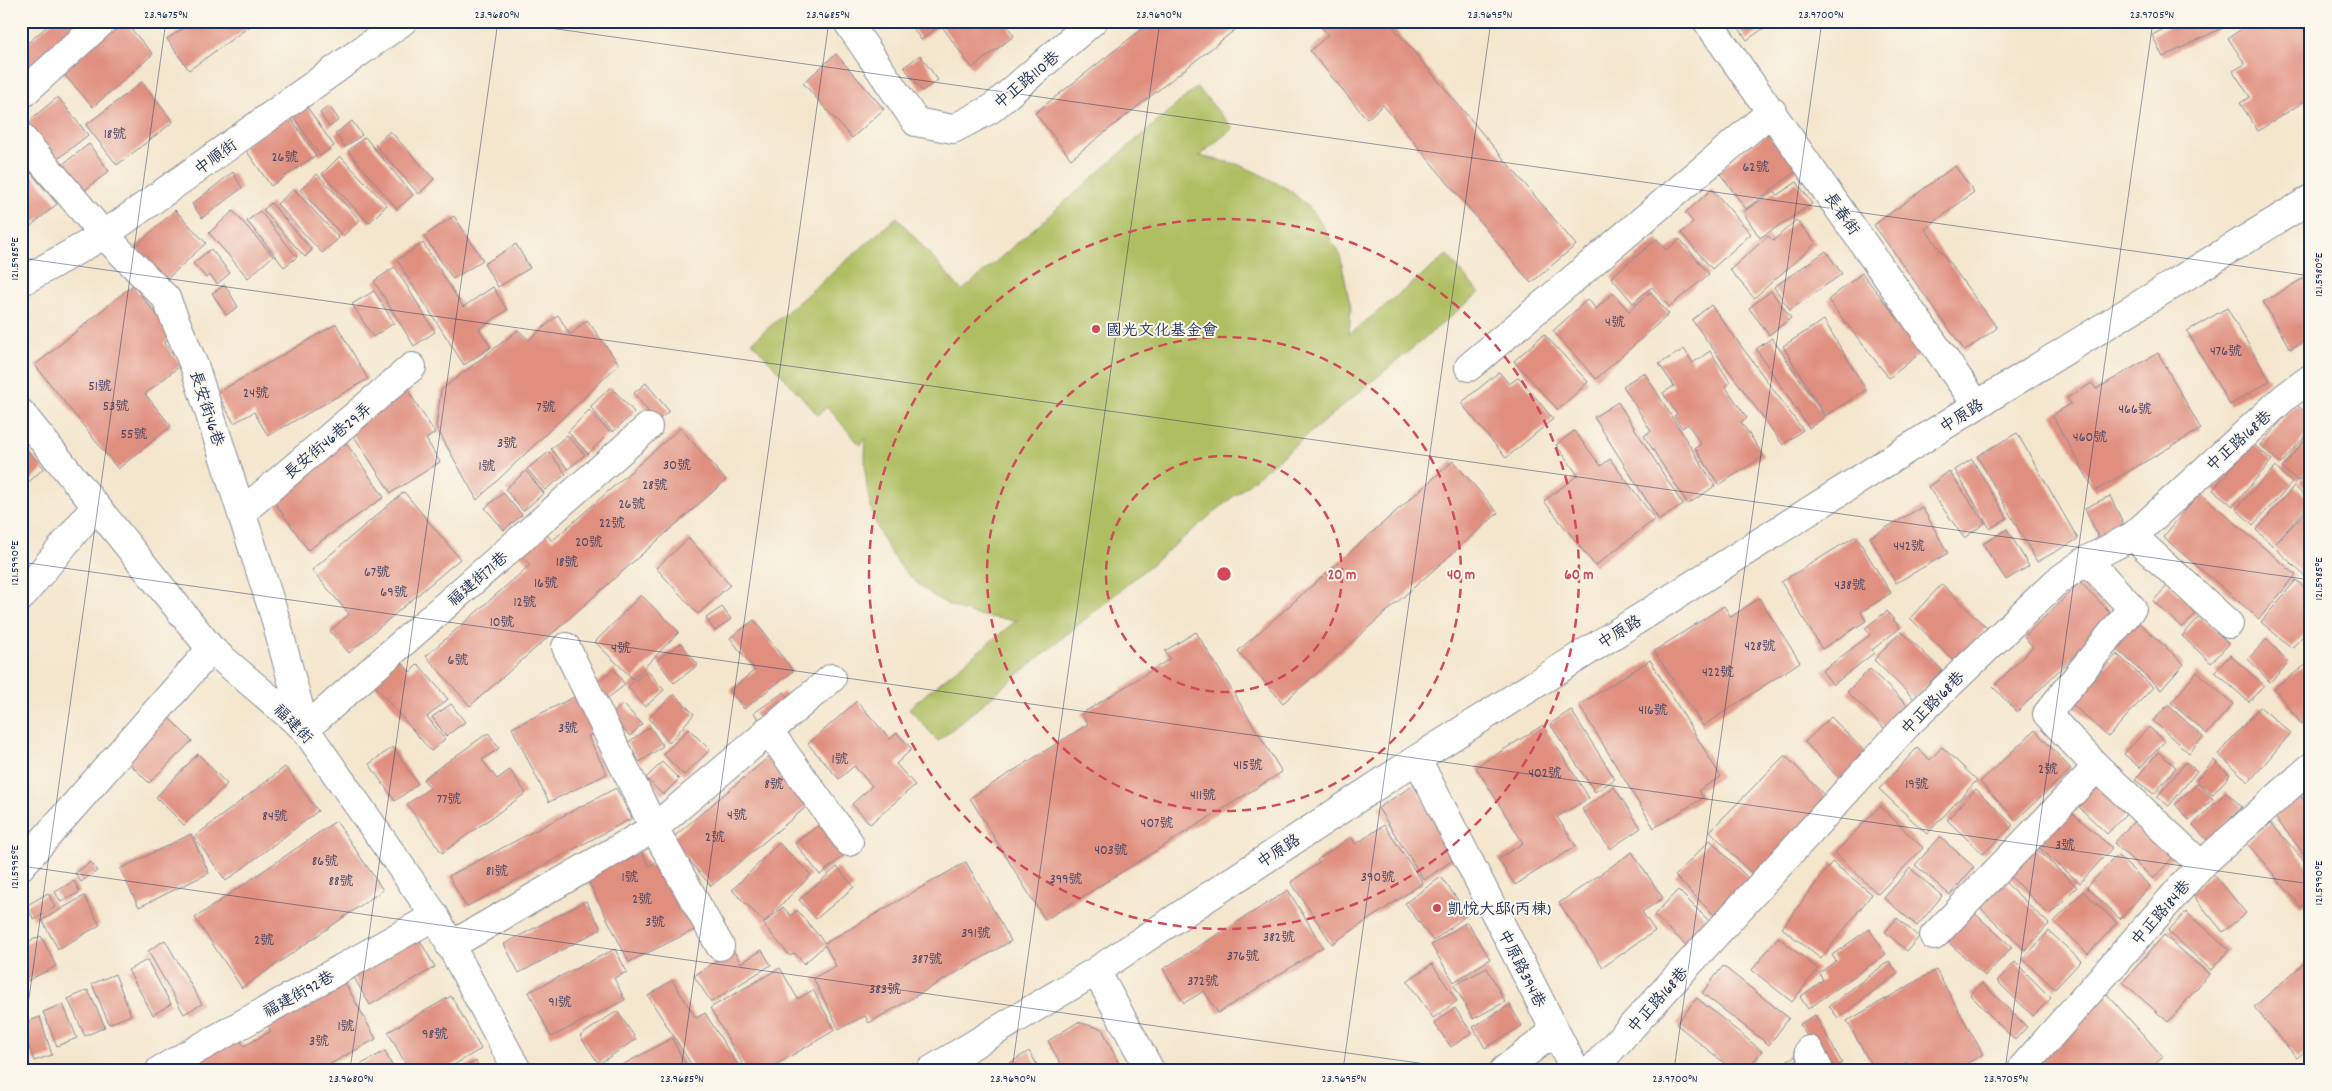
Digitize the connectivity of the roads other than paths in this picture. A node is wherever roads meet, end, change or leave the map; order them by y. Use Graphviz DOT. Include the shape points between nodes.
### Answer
graph roads {
  1 [pos="103,21"];
  2 [pos="403,21"];
  3 [pos="847,21"];
  4 [pos="1094,21"];
  5 [pos="1707,21"];
  6 [pos="21,95"];
  7 [pos="1772,111"];
  8 [pos="21,137"];
  9 [pos="2311,199"];
  10 [pos="104,235"];
  11 [pos="21,282"];
  12 [pos="412,367"];
  13 [pos="1469,367"];
  14 [pos="2311,378"];
  15 [pos="1977,405"];
  16 [pos="21,413"];
  17 [pos="648,427"];
  18 [pos="96,506"];
  19 [pos="242,512"];
  20 [pos="2132,536"];
  21 [pos="2088,560"];
  22 [pos="21,597"];
  23 [pos="2229,624"];
  24 [pos="566,647"];
  25 [pos="211,649"];
  26 [pos="832,678"];
  27 [pos="305,729"];
  28 [pos="768,730"];
  29 [pos="1417,758"];
  30 [pos="2097,767"];
  31 [pos="2311,767"];
  32 [pos="654,828"];
  33 [pos="849,842"];
  34 [pos="2201,865"];
  35 [pos="21,866"];
  36 [pos="435,916"];
  37 [pos="1934,936"];
  38 [pos="450,946"];
  39 [pos="720,946"];
  40 [pos="1096,971"];
  41 [pos="1554,1031"];
  42 [pos="160,1070"];
  43 [pos="517,1070"];
  44 [pos="931,1070"];
  45 [pos="1150,1070"];
  46 [pos="1504,1070"];
  47 [pos="1575,1070"];
  48 [pos="1592,1070"];
  49 [pos="2023,1070"];
  1 -- 6 [label="street"];
  2 -- 10 [label="street, 中順街"];
  3 -- 4 [label="street, 中正路110巷" via="916,122 953,129 991,109"];
  5 -- 7 [label="street, 長春街"];
  7 -- 13 [label="street"];
  7 -- 15 [label="street, 長春街"];
  8 -- 10 [label="street, 長安街46巷"];
  9 -- 15 [label="street, 中原路"];
  10 -- 11 [label="street, 中順街"];
  10 -- 19 [label="street, 長安街46巷" via="166,298 195,368"];
  12 -- 19 [label="street, 長安街46巷29弄"];
  14 -- 20 [label="street, 中正路168巷" via="2285,397"];
  15 -- 29 [label="street, 中原路"];
  16 -- 18 [label="street, 福建街"];
  17 -- 27 [label="street, 福建街71巷"];
  18 -- 22 [label="street"];
  18 -- 25 [label="street, 福建街"];
  19 -- 27 [label="street, 長安街46巷"];
  20 -- 21 [label="street, 中正路168巷"];
  20 -- 23 [label="street"];
  21 -- 30 [label="street" via="2132,608 2047,714"];
  21 -- 48 [label="street, 中正路168巷" via="2056,582 1907,725"];
  24 -- 32 [label="street"];
  25 -- 27 [label="street, 福建街"];
  25 -- 35 [label="street"];
  26 -- 28 [label="street"];
  27 -- 36 [label="street, 福建街"];
  28 -- 32 [label="street"];
  28 -- 33 [label="street"];
  29 -- 40 [label="street, 中原路"];
  29 -- 41 [label="street, 中原路394巷"];
  30 -- 34 [label="street"];
  30 -- 37 [label="street"];
  31 -- 34 [label="street, 中正路184巷"];
  32 -- 38 [label="street"];
  32 -- 39 [label="street"];
  34 -- 49 [label="street, 中正路184巷"];
  36 -- 38 [label="street, 福建街"];
  36 -- 42 [label="street, 福建街92巷"];
  38 -- 43 [label="street, 福建街"];
  40 -- 44 [label="street, 中原路"];
  40 -- 45 [label="street"];
  41 -- 46 [label="street"];
  41 -- 47 [label="street, 中原路394巷"];
}
